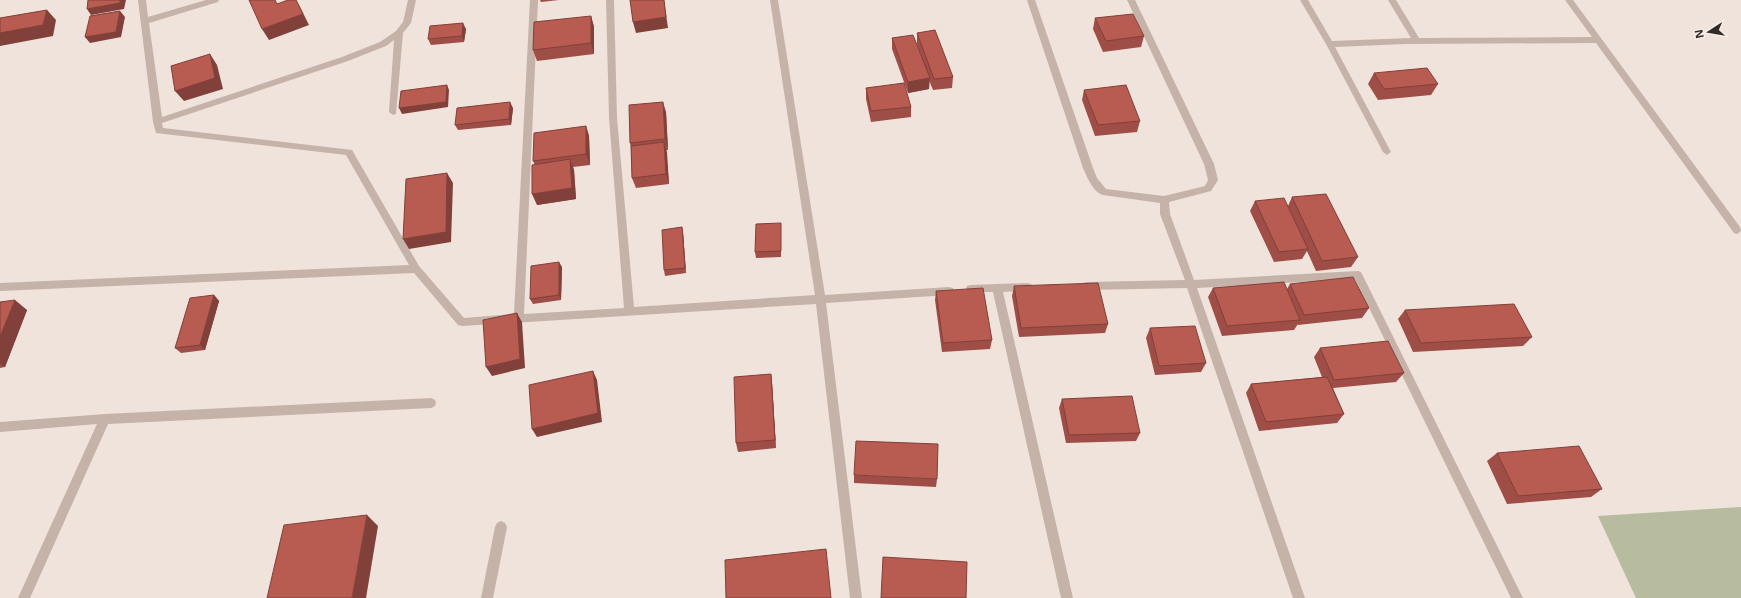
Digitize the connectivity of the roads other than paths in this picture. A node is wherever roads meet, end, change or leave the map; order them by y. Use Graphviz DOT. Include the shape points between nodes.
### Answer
graph roads {
  1 [pos="142,0"];
  2 [pos="215,0"];
  3 [pos="412,0"];
  4 [pos="534,0"];
  5 [pos="610,0"];
  6 [pos="774,0"];
  7 [pos="1031,0"];
  8 [pos="1131,0"];
  9 [pos="1304,0"];
  10 [pos="1392,0"];
  11 [pos="1569,0"];
  12 [pos="145,21"];
  13 [pos="399,34"];
  14 [pos="1416,40"];
  15 [pos="1598,40"];
  16 [pos="1330,44"];
  17 [pos="393,112"];
  18 [pos="158,122"];
  19 [pos="1387,152"];
  20 [pos="1164,200"];
  21 [pos="1737,230"];
  22 [pos="416,268"];
  23 [pos="1191,284"];
  24 [pos="1075,286"];
  25 [pos="0,287"];
  26 [pos="1036,287"];
  27 [pos="997,288"];
  28 [pos="821,300"];
  29 [pos="629,311"];
  30 [pos="519,318"];
  31 [pos="431,403"];
  32 [pos="105,419"];
  33 [pos="0,427"];
  34 [pos="501,527"];
  35 [pos="24,598"];
  36 [pos="487,598"];
  37 [pos="856,598"];
  38 [pos="1067,598"];
  39 [pos="1299,598"];
  40 [pos="1517,598"];
  1 -- 12 [label="street"];
  2 -- 12 [label="street"];
  3 -- 13 [label="street" via="406,23"];
  4 -- 30 [label="street"];
  5 -- 29 [label="street" via="613,118"];
  6 -- 28 [label="street"];
  7 -- 20 [label="street" via="1093,180 1103,192"];
  8 -- 20 [label="street" via="1209,164 1213,180 1208,189"];
  9 -- 16 [label="street"];
  10 -- 14 [label="street"];
  11 -- 15 [label="street"];
  12 -- 18 [label="street"];
  13 -- 17 [label="street"];
  13 -- 18 [label="street" via="383,44 345,59"];
  14 -- 15 [label="street"];
  14 -- 16 [label="street"];
  15 -- 21 [label="street"];
  16 -- 19 [label="street"];
  18 -- 22 [label="street" via="159,131 349,152"];
  20 -- 23 [label="street" via="1165,214"];
  22 -- 25 [label="street"];
  22 -- 30 [label="street" via="462,322"];
  23 -- 24 [label="street"];
  23 -- 39 [label="street"];
  23 -- 40 [label="street" via="1358,275"];
  26 -- 27 [label="street"];
  27 -- 28 [label="street"];
  27 -- 38 [label="street"];
  28 -- 29 [label="street"];
  28 -- 37 [label="street"];
  29 -- 30 [label="street"];
  31 -- 32 [label="street"];
  32 -- 33 [label="street"];
  32 -- 35 [label="street"];
  34 -- 36 [label="street"];
}
